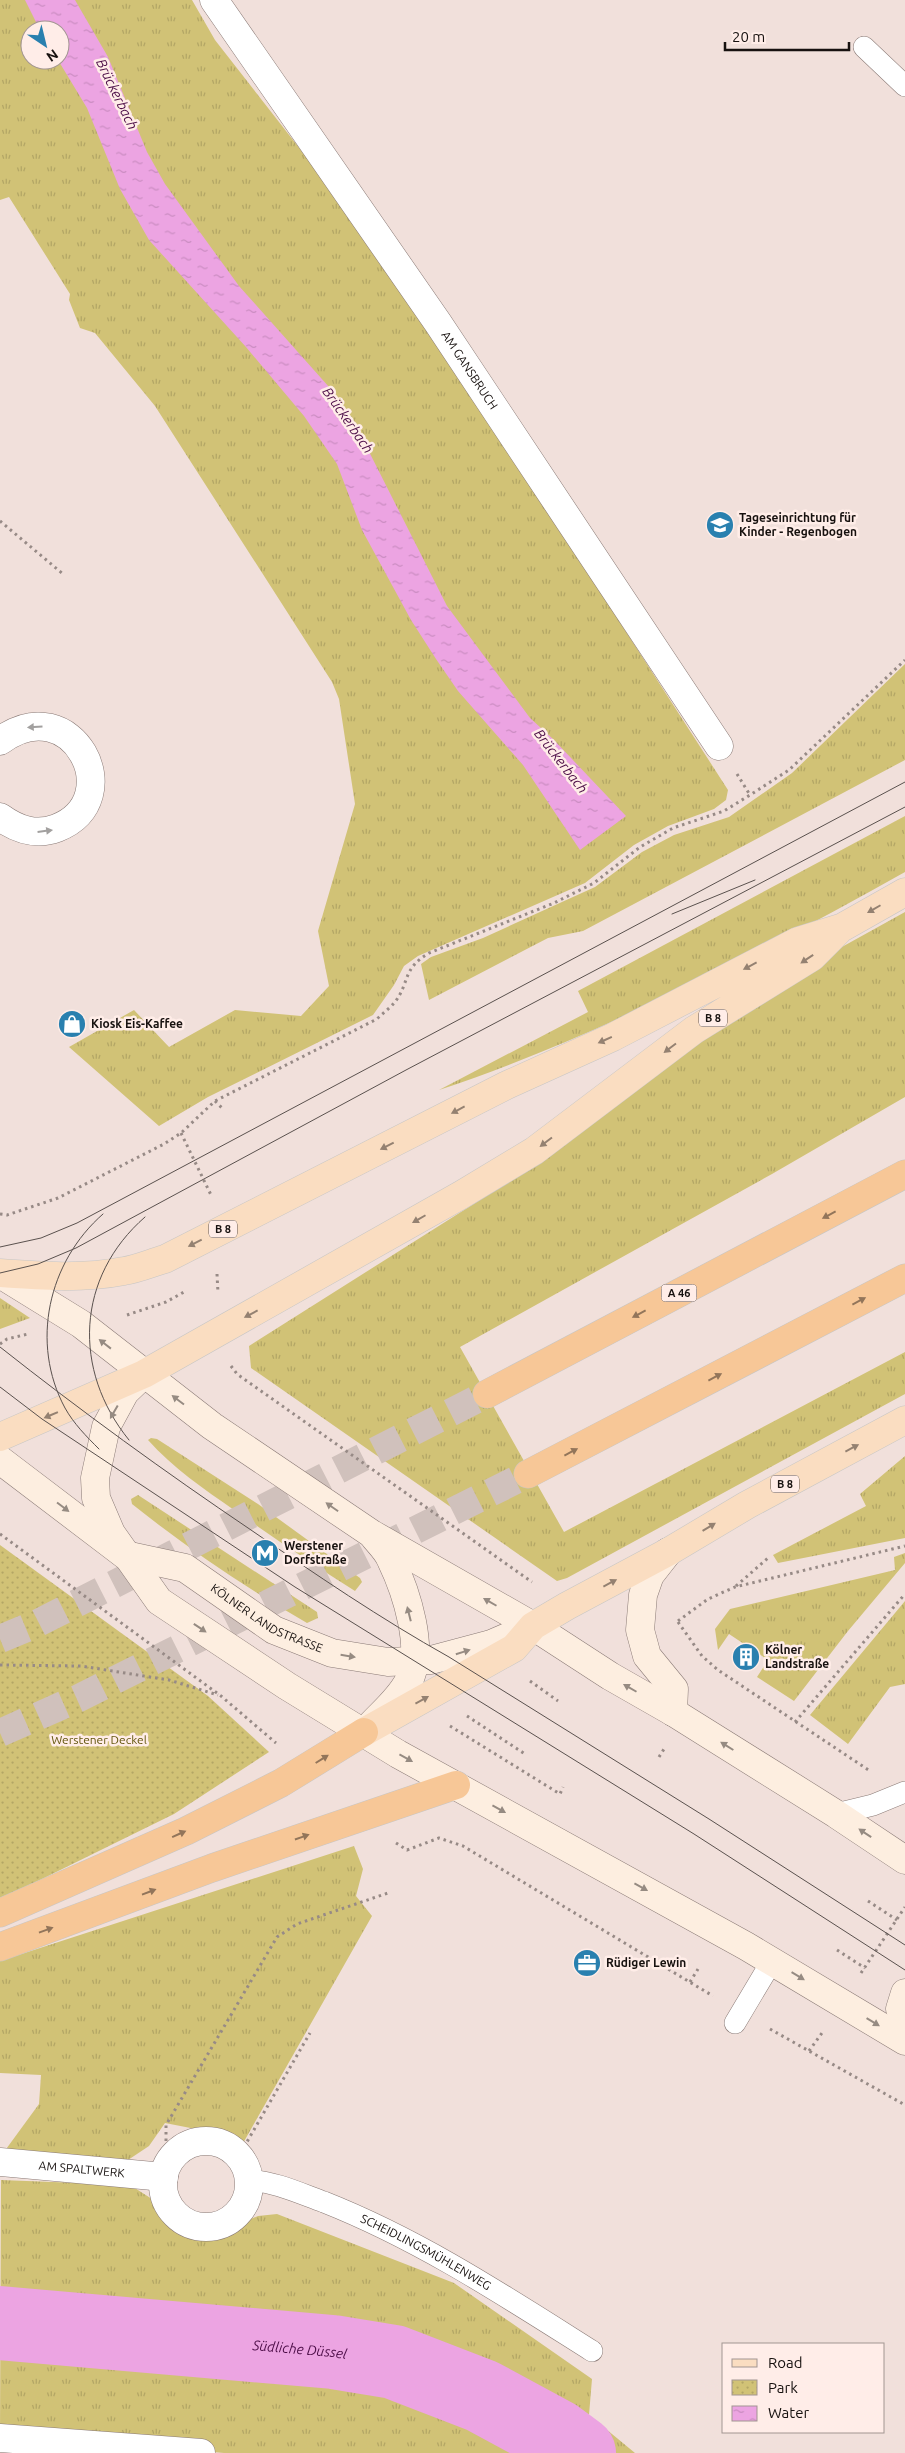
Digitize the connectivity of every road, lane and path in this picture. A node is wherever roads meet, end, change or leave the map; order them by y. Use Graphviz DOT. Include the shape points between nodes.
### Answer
graph roads {
  1 [pos="214,0"];
  2 [pos="864,47"];
  3 [pos="905,86"];
  4 [pos="0,521"];
  5 [pos="63,574"];
  6 [pos="905,660"];
  7 [pos="0,741"];
  8 [pos="719,746"];
  9 [pos="0,817"];
  10 [pos="905,892"];
  11 [pos="843,927"];
  12 [pos="215,1101"];
  13 [pos="222,1108"];
  14 [pos="181,1133"];
  15 [pos="905,1160"];
  16 [pos="905,1174"];
  17 [pos="211,1191"];
  18 [pos="872,1192"];
  19 [pos="0,1214"];
  20 [pos="0,1274"];
  21 [pos="905,1278"];
  22 [pos="208,1279"];
  23 [pos="191,1288"];
  24 [pos="218,1290"];
  25 [pos="126,1316"];
  26 [pos="33,1333"];
  27 [pos="0,1344"];
  28 [pos="228,1363"];
  29 [pos="144,1374"];
  30 [pos="487,1394"];
  31 [pos="905,1420"];
  32 [pos="0,1437"];
  33 [pos="0,1460"];
  34 [pos="528,1474"];
  35 [pos="0,1534"];
  36 [pos="372,1534"];
  37 [pos="905,1546"];
  38 [pos="668,1552"];
  39 [pos="126,1554"];
  40 [pos="768,1558"];
  41 [pos="534,1583"];
  42 [pos="735,1587"];
  43 [pos="905,1594"];
  44 [pos="533,1626"];
  45 [pos="416,1662"];
  46 [pos="0,1665"];
  47 [pos="530,1682"];
  48 [pos="221,1696"];
  49 [pos="558,1701"];
  50 [pos="673,1712"];
  51 [pos="467,1716"];
  52 [pos="795,1722"];
  53 [pos="450,1726"];
  54 [pos="364,1732"];
  55 [pos="525,1754"];
  56 [pos="306,1769"];
  57 [pos="456,1786"];
  58 [pos="563,1788"];
  59 [pos="904,1792"];
  60 [pos="836,1814"];
  61 [pos="407,1850"];
  62 [pos="905,1860"];
  63 [pos="388,1893"];
  64 [pos="868,1901"];
  65 [pos="0,1913"];
  66 [pos="897,1920"];
  67 [pos="0,1947"];
  68 [pos="838,1950"];
  69 [pos="772,1961"];
  70 [pos="865,1968"];
  71 [pos="698,1969"];
  72 [pos="690,1982"];
  73 [pos="905,1993"];
  74 [pos="738,2018"];
  75 [pos="905,2019"];
  76 [pos="310,2033"];
  77 [pos="905,2041"];
  78 [pos="905,2105"];
  79 [pos="0,2162"];
  80 [pos="244,2168"];
  81 [pos="164,2177"];
  82 [pos="592,2351"];
  83 [pos="0,2438"];
  84 [pos="201,2453"];
  1 -- 8 [label="street, AM GANSBRUCH" via="438,323"];
  2 -- 3 [label="lane"];
  4 -- 5 [label="path"];
  6 -- 12 [label="path" via="789,770 750,795 724,811 673,828 640,847 594,883 554,903 429,953 412,967 396,1001 377,1019"];
  9 -- 7 [label="street, one-way" via="14,827 31,832 49,831 66,824 80,812 88,796 91,778 88,760 79,745 65,733 48,726 30,726"];
  10 -- 11 [label="main road, B 8, one-way"];
  11 -- 20 [label="main road, B 8, one-way" via="798,941 613,1037 506,1085 164,1259 126,1271 101,1274 57,1277"];
  11 -- 29 [label="main road, B 8, one-way" via="812,957 694,1030 534,1151"];
  12 -- 13 [label="path"];
  12 -- 14 [label="path"];
  14 -- 17 [label="path"];
  14 -- 19 [label="path" via="58,1198 7,1215"];
  15 -- 18 [label="highway, A 46"];
  16 -- 18 [label="highway, A 46"];
  18 -- 30 [label="highway, A 46, one-way"];
  29 -- 20 [label="main road, one-way" via="81,1324"];
  34 -- 21 [label="highway, one-way"];
  22 -- 24 [label="path" via="217,1274"];
  23 -- 25 [label="path" via="166,1302"];
  26 -- 27 [label="path" via="7,1339"];
  28 -- 41 [label="path" via="237,1374"];
  29 -- 32 [label="main road, one-way"];
  36 -- 29 [label="main road, one-way" via="212,1426"];
  29 -- 39 [label="main road, KÖLNER LANDSTRASSE, one-way" via="125,1392 106,1427 95,1478 96,1498 101,1511 111,1534"];
  38 -- 31 [label="main road, B 8, one-way" via="747,1505"];
  33 -- 39 [label="main road, KÖLNER LANDSTRASSE, one-way"];
  35 -- 48 [label="path"];
  44 -- 36 [label="main road, one-way"];
  45 -- 36 [label="main road, one-way" via="415,1638 399,1578 390,1558"];
  37 -- 42 [label="path"];
  44 -- 38 [label="main road, B 8, one-way"];
  38 -- 50 [label="main road" via="650,1575 645,1588 640,1630 647,1656 674,1689"];
  39 -- 45 [label="main road, KÖLNER LANDSTRASSE / B 8, one-way" via="185,1568 274,1630 302,1643 332,1653 388,1662"];
  39 -- 54 [label="main road, KÖLNER LANDSTRASSE, one-way" via="159,1601 287,1686"];
  40 -- 42 [label="path"];
  42 -- 52 [label="path" via="708,1600 678,1621 702,1656"];
  43 -- 52 [label="path"];
  45 -- 44 [label="main road, KÖLNER LANDSTRASSE / B 8, one-way" via="449,1657"];
  50 -- 44 [label="main road, one-way"];
  54 -- 44 [label="main road, B 8, one-way" via="514,1648"];
  45 -- 54 [label="main road" via="409,1682"];
  46 -- 48 [label="path" via="81,1666 170,1680"];
  47 -- 49 [label="path"];
  48 -- 56 [label="path"];
  60 -- 50 [label="main road, one-way"];
  51 -- 55 [label="path"];
  52 -- 59 [label="path"];
  53 -- 58 [label="path" via="560,1794"];
  56 -- 54 [label="highway, one-way"];
  54 -- 57 [label="main road, KÖLNER LANDSTRASSE, one-way"];
  65 -- 56 [label="highway, one-way" via="186,1831"];
  67 -- 57 [label="highway, one-way" via="212,1868"];
  57 -- 69 [label="main road, KÖLNER LANDSTRASSE, one-way"];
  59 -- 60 [label="lane" via="873,1805"];
  62 -- 60 [label="main road, one-way"];
  61 -- 72 [label="path" via="439,1838 463,1846"];
  63 -- 81 [label="path" via="297,1924 277,1937 166,2125"];
  64 -- 66 [label="path"];
  68 -- 70 [label="path"];
  69 -- 74 [label="lane"];
  69 -- 77 [label="main road, KÖLNER LANDSTRASSE, one-way"];
  71 -- 72 [label="path"];
  72 -- 74 [label="path"];
  73 -- 75 [label="main road" via="900,2009"];
  74 -- 78 [label="path"];
  76 -- 80 [label="path"];
  79 -- 81 [label="street, AM SPALTWERK"];
  80 -- 81 [label="street, SCHEIDLINGSMÜHLENWEG" via="218,2143 194,2142 174,2156"];
  80 -- 81 [label="street" via="245,2203 228,2221 205,2227 182,2220 173,2212 163,2189"];
  80 -- 82 [label="lane, SCHEIDLINGSMÜHLENWEG" via="368,2220 462,2269"];
  83 -- 84 [label="street"];
}
